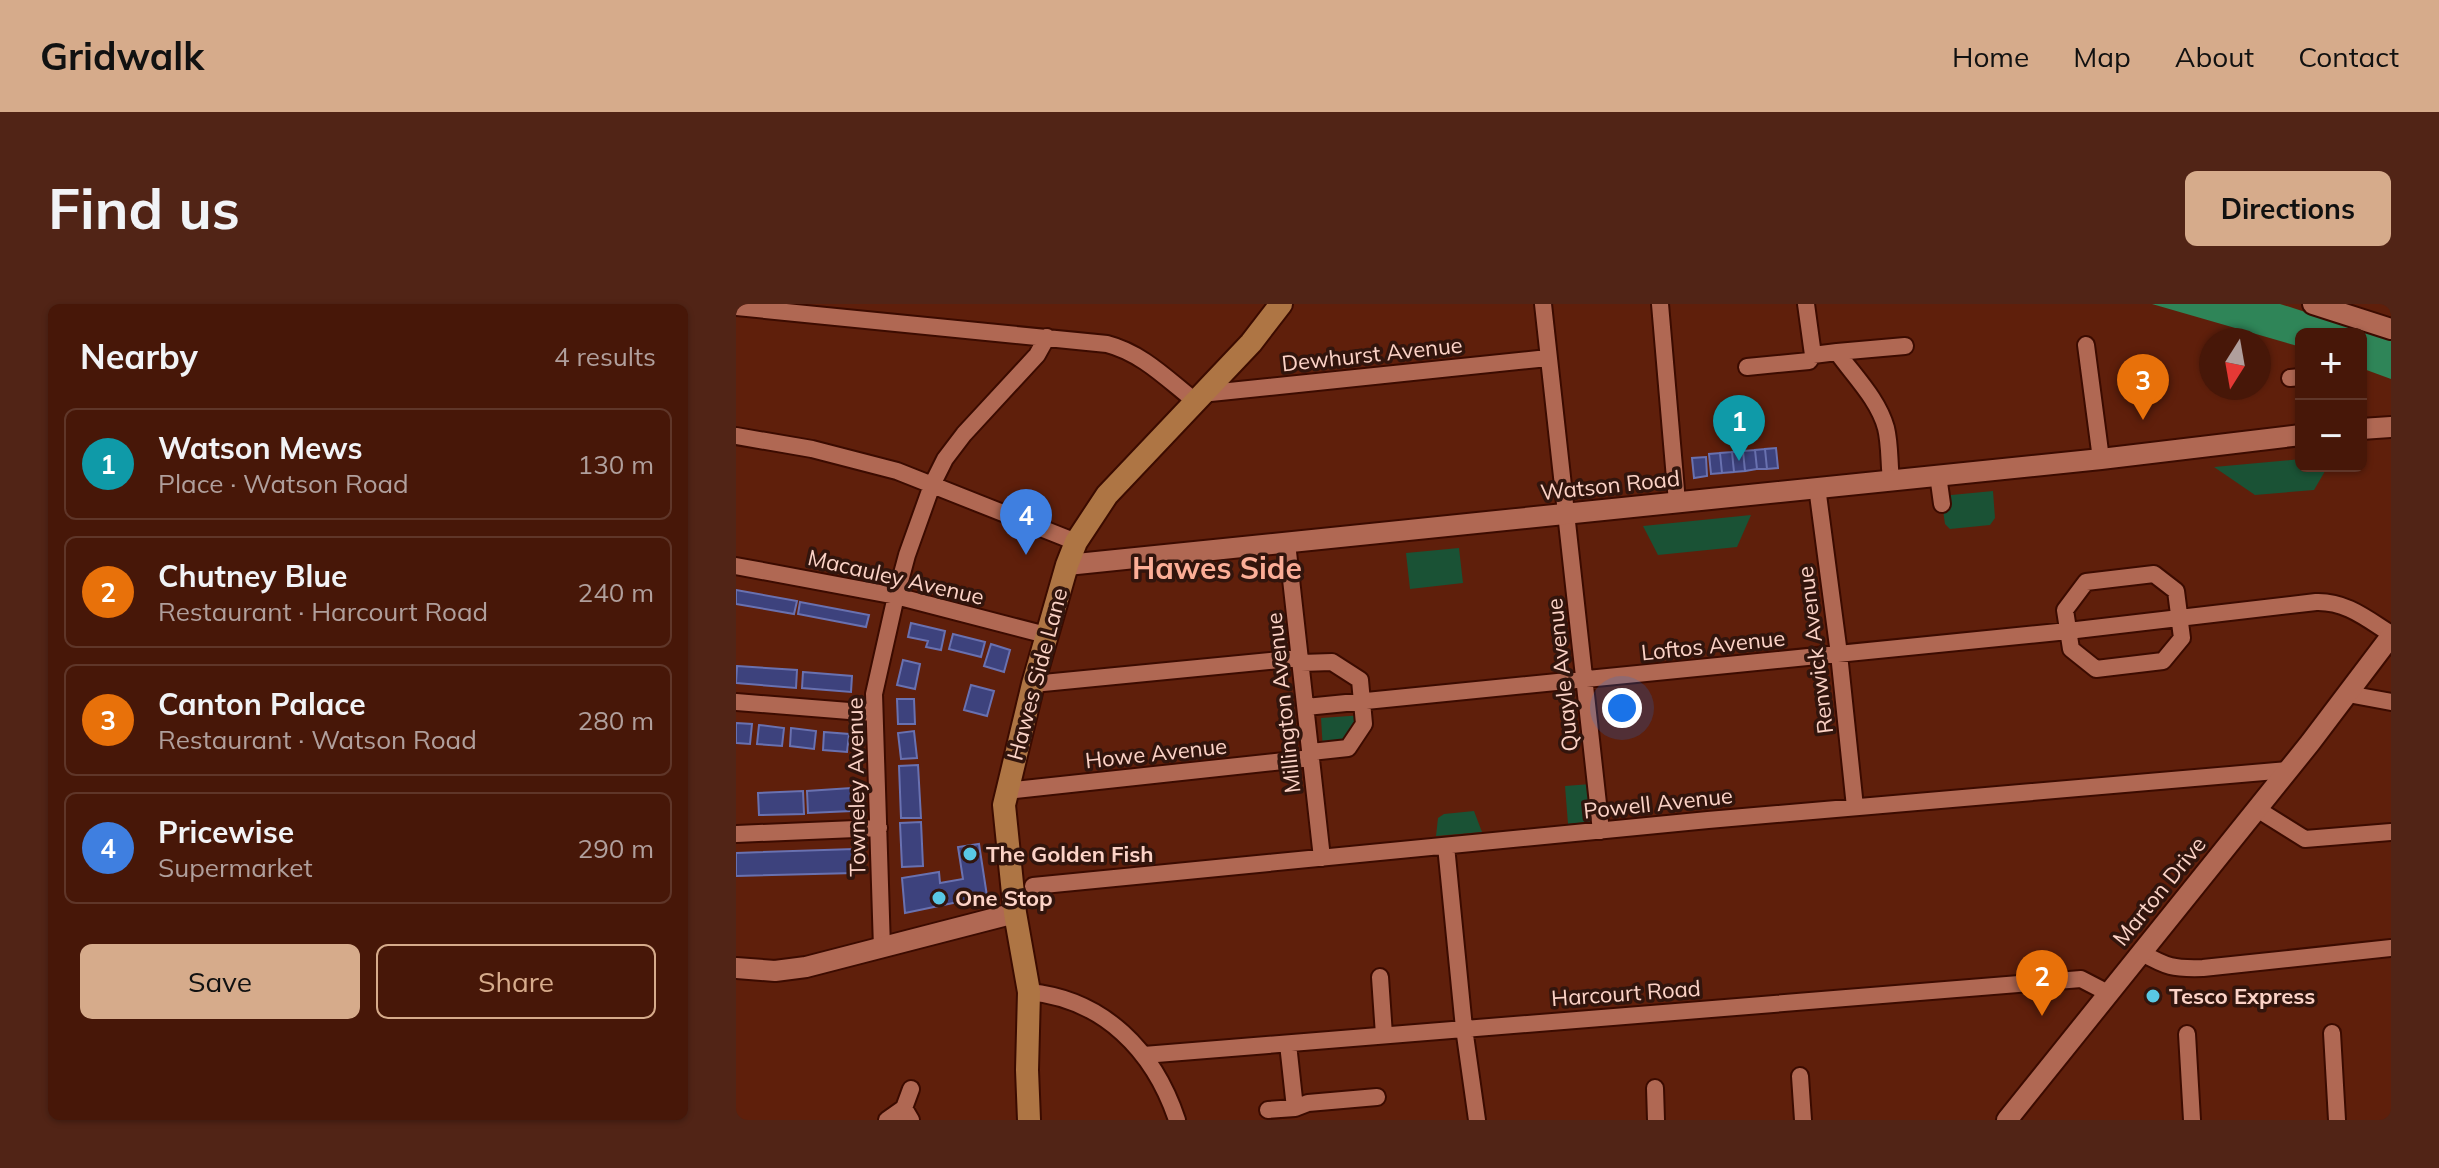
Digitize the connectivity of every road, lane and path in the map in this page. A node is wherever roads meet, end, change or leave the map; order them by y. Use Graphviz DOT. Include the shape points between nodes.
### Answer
graph roads {
  1 [pos="1281,304"];
  2 [pos="1543,304"];
  3 [pos="1660,304"];
  4 [pos="1806,304"];
  5 [pos="2313,304"];
  6 [pos="736,307"];
  7 [pos="2391,329"];
  8 [pos="1047,337"];
  9 [pos="2086,345"];
  10 [pos="1905,346"];
  11 [pos="1837,352"];
  12 [pos="1813,355"];
  13 [pos="1548,358"];
  14 [pos="1747,367"];
  15 [pos="1198,398"];
  16 [pos="2391,427"];
  17 [pos="2367,429"];
  18 [pos="736,436"];
  19 [pos="2295,436"];
  20 [pos="2101,459"];
  21 [pos="1938,475"];
  22 [pos="1891,480"];
  23 [pos="932,485"];
  24 [pos="1817,487"];
  25 [pos="1677,502"];
  26 [pos="1942,504"];
  27 [pos="1567,513"];
  28 [pos="1076,542"];
  29 [pos="1287,543"];
  30 [pos="1067,565"];
  31 [pos="736,566"];
  32 [pos="896,596"];
  33 [pos="2179,618"];
  34 [pos="2068,631"];
  35 [pos="1046,635"];
  36 [pos="2391,635"];
  37 [pos="1839,654"];
  38 [pos="1300,661"];
  39 [pos="1586,680"];
  40 [pos="1033,684"];
  41 [pos="2348,694"];
  42 [pos="736,702"];
  43 [pos="1362,702"];
  44 [pos="2391,702"];
  45 [pos="1306,707"];
  46 [pos="874,713"];
  47 [pos="1311,755"];
  48 [pos="2288,770"];
  49 [pos="1006,791"];
  50 [pos="1855,807"];
  51 [pos="2257,809"];
  52 [pos="879,828"];
  53 [pos="1601,831"];
  54 [pos="2391,832"];
  55 [pos="736,834"];
  56 [pos="1446,846"];
  57 [pos="1322,858"];
  58 [pos="1033,886"];
  59 [pos="1015,913"];
  60 [pos="882,948"];
  61 [pos="2391,948"];
  62 [pos="2140,952"];
  63 [pos="736,968"];
  64 [pos="1380,977"];
  65 [pos="1029,992"];
  66 [pos="2108,993"];
  67 [pos="1464,1028"];
  68 [pos="2332,1033"];
  69 [pos="2187,1034"];
  70 [pos="1384,1035"];
  71 [pos="1288,1044"];
  72 [pos="1144,1055"];
  73 [pos="1800,1076"];
  74 [pos="1655,1088"];
  75 [pos="911,1089"];
  76 [pos="1377,1097"];
  77 [pos="1295,1108"];
  78 [pos="1268,1110"];
  79 [pos="908,1114"];
  80 [pos="887,1120"];
  81 [pos="1029,1120"];
  82 [pos="1177,1120"];
  83 [pos="1477,1120"];
  84 [pos="1656,1120"];
  85 [pos="1803,1120"];
  86 [pos="2007,1120"];
  87 [pos="2192,1120"];
  88 [pos="2337,1120"];
  1 -- 15 [label="main road, Hawes Side Lane"];
  2 -- 13 [label="street, Quayle Avenue"];
  3 -- 25 [label="street"];
  4 -- 12 [label="street"];
  5 -- 7 [label="street"];
  6 -- 8 [label="street"];
  8 -- 15 [label="street" via="1124,348"];
  8 -- 23 [label="street, Towneley Avenue" via="1037,355 964,434"];
  9 -- 20 [label="street"];
  10 -- 11 [label="street"];
  11 -- 12 [label="street"];
  11 -- 22 [label="street" via="1882,418"];
  12 -- 14 [label="street" via="1809,361"];
  13 -- 15 [label="street, Dewhurst Avenue"];
  13 -- 27 [label="street, Quayle Avenue"];
  15 -- 28 [label="main road, Hawes Side Lane" via="1107,495"];
  16 -- 17 [label="street"];
  18 -- 23 [label="street" via="812,449"];
  19 -- 20 [label="street, Watson Road"];
  20 -- 21 [label="street, Watson Road"];
  21 -- 22 [label="street, Watson Road"];
  21 -- 26 [label="street"];
  22 -- 24 [label="street, Watson Road"];
  23 -- 28 [label="street"];
  23 -- 32 [label="street, Towneley Avenue"];
  24 -- 25 [label="street, Watson Road"];
  24 -- 37 [label="street, Renwick Avenue"];
  25 -- 27 [label="street, Watson Road"];
  27 -- 29 [label="street, Watson Road"];
  27 -- 39 [label="street, Quayle Avenue"];
  28 -- 30 [label="main road, Hawes Side Lane"];
  29 -- 30 [label="street, Watson Road"];
  29 -- 38 [label="street, Millington Avenue"];
  30 -- 35 [label="main road, Hawes Side Lane"];
  31 -- 32 [label="street, Macauley Avenue"];
  32 -- 35 [label="street, Macauley Avenue"];
  32 -- 46 [label="street, Towneley Avenue"];
  33 -- 34 [label="street, Loftos Avenue"];
  33 -- 34 [label="street" via="2182,638 2163,661 2150,663 2096,669 2071,649"];
  33 -- 34 [label="street" via="2176,591 2154,574 2086,582 2065,610"];
  33 -- 36 [label="street, Loftos Avenue" via="2330,602"];
  34 -- 37 [label="street, Loftos Avenue"];
  35 -- 40 [label="main road, Hawes Side Lane"];
  36 -- 41 [label="street, Marton Drive"];
  37 -- 39 [label="street, Loftos Avenue"];
  37 -- 50 [label="street, Renwick Avenue"];
  38 -- 40 [label="street"];
  38 -- 43 [label="street" via="1332,662 1360,680"];
  38 -- 45 [label="street, Millington Avenue"];
  39 -- 43 [label="street, Loftos Avenue"];
  39 -- 53 [label="street, Quayle Avenue"];
  40 -- 49 [label="main road, Hawes Side Lane"];
  41 -- 44 [label="street"];
  41 -- 48 [label="street, Marton Drive"];
  42 -- 46 [label="street"];
  43 -- 45 [label="street, Loftos Avenue"];
  43 -- 47 [label="street" via="1364,724 1348,748"];
  45 -- 47 [label="street, Millington Avenue"];
  46 -- 52 [label="street, Towneley Avenue"];
  47 -- 49 [label="street, Howe Avenue"];
  47 -- 57 [label="street, Millington Avenue"];
  48 -- 50 [label="street, Powell Avenue"];
  48 -- 51 [label="street, Marton Drive"];
  49 -- 59 [label="main road, Hawes Side Lane"];
  50 -- 53 [label="street, Powell Avenue"];
  51 -- 54 [label="street" via="2305,839"];
  51 -- 62 [label="street, Marton Drive"];
  52 -- 55 [label="street"];
  52 -- 60 [label="street, Towneley Avenue"];
  53 -- 56 [label="street, Powell Avenue"];
  56 -- 57 [label="street, Powell Avenue"];
  56 -- 67 [label="street"];
  57 -- 58 [label="street, Powell Avenue"];
  59 -- 60 [label="street"];
  59 -- 65 [label="main road, Hawes Side Lane"];
  60 -- 63 [label="street" via="806,967"];
  61 -- 62 [label="street" via="2177,969"];
  62 -- 66 [label="street, Marton Drive"];
  64 -- 70 [label="street"];
  65 -- 72 [label="street" via="1051,994 1089,1009"];
  65 -- 81 [label="main road, Hawes Side Lane"];
  66 -- 67 [label="street, Harcourt Road" via="2081,979"];
  66 -- 86 [label="street, Marton Drive"];
  67 -- 70 [label="street, Harcourt Road"];
  67 -- 83 [label="street"];
  68 -- 88 [label="street"];
  69 -- 87 [label="street"];
  70 -- 71 [label="street, Harcourt Road"];
  71 -- 72 [label="street, Harcourt Road"];
  71 -- 77 [label="street"];
  72 -- 82 [label="street"];
  73 -- 85 [label="street"];
  74 -- 84 [label="street"];
  75 -- 79 [label="street"];
  76 -- 77 [label="street"];
  77 -- 78 [label="street"];
  79 -- 80 [label="street"];
}
